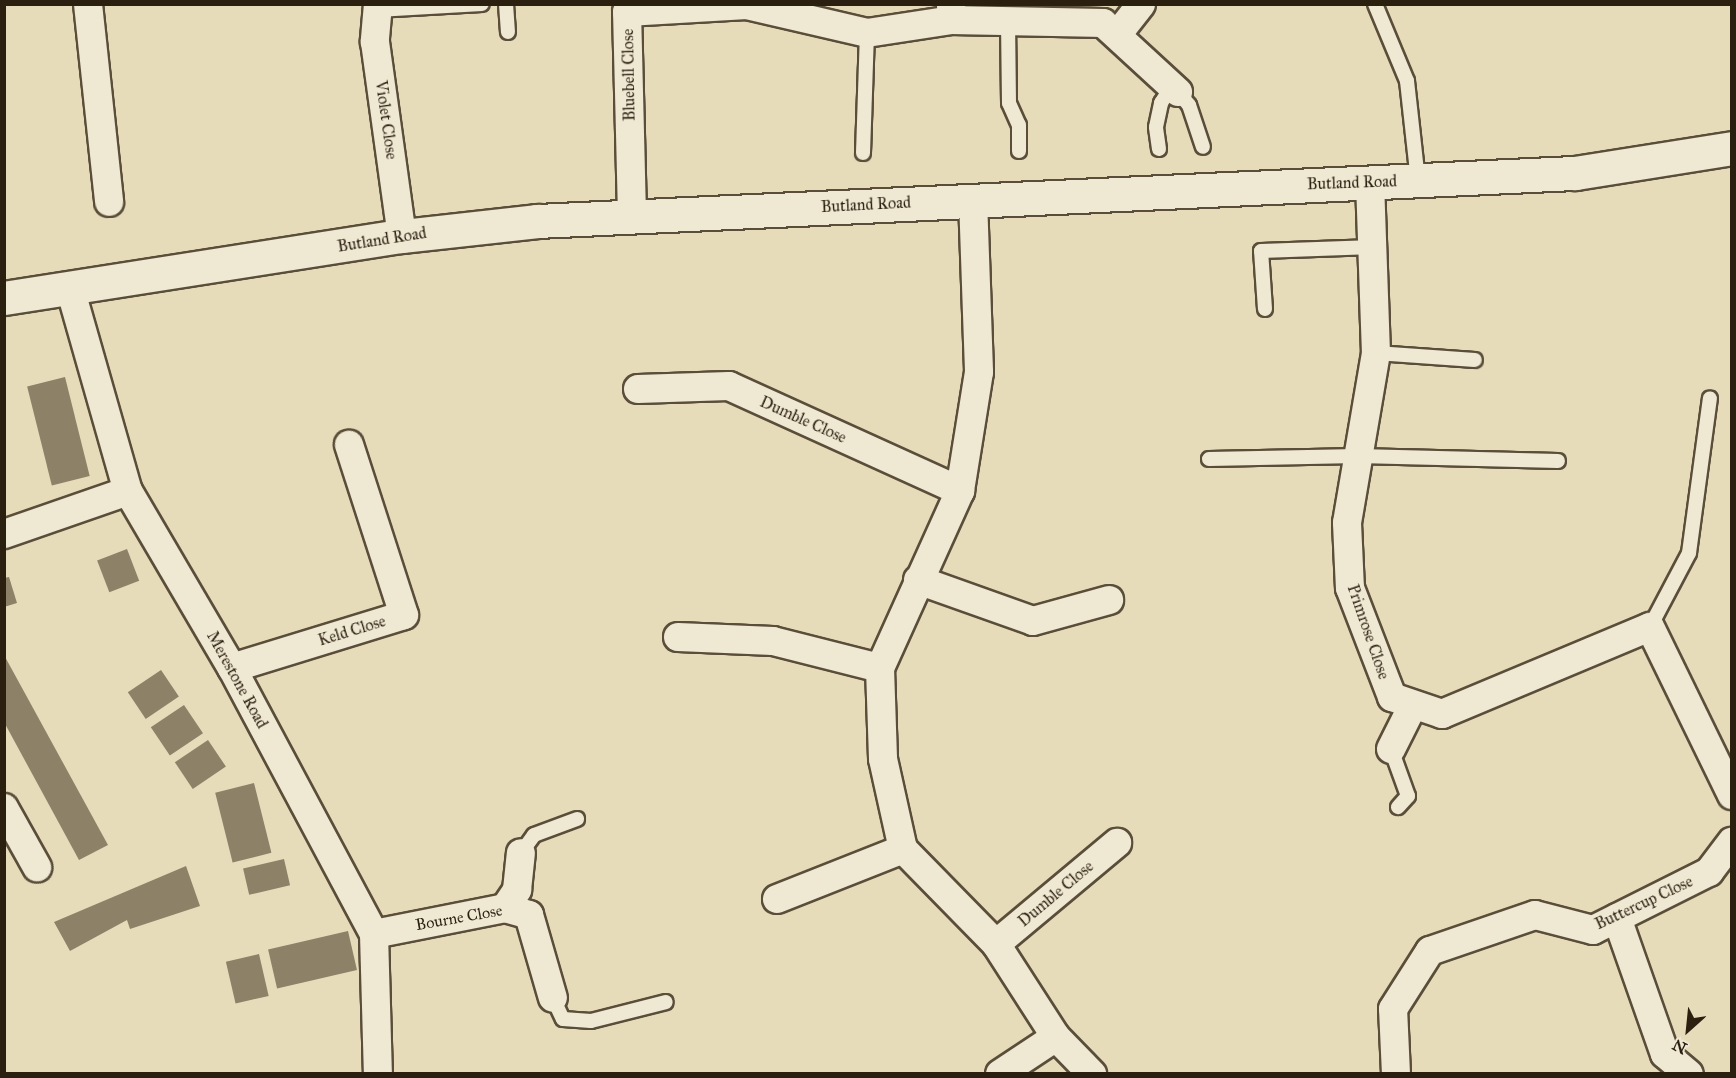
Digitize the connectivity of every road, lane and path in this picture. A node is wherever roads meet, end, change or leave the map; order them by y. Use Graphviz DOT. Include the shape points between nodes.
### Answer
graph roads {
  1 [pos="88,4"];
  2 [pos="482,4"];
  3 [pos="506,4"];
  4 [pos="1141,4"];
  5 [pos="1375,4"];
  6 [pos="712,5"];
  7 [pos="377,7"];
  8 [pos="952,12"];
  9 [pos="1008,21"];
  10 [pos="508,33"];
  11 [pos="867,33"];
  12 [pos="1117,35"];
  13 [pos="1175,89"];
  14 [pos="1203,147"];
  15 [pos="1731,148"];
  16 [pos="1159,149"];
  17 [pos="1018,151"];
  18 [pos="863,153"];
  19 [pos="1418,181"];
  20 [pos="1370,182"];
  21 [pos="973,200"];
  22 [pos="109,202"];
  23 [pos="632,216"];
  24 [pos="402,236"];
  25 [pos="1374,247"];
  26 [pos="70,288"];
  27 [pos="4,298"];
  28 [pos="1265,309"];
  29 [pos="1376,353"];
  30 [pos="1476,360"];
  31 [pos="638,388"];
  32 [pos="1710,398"];
  33 [pos="349,445"];
  34 [pos="1358,456"];
  35 [pos="1209,459"];
  36 [pos="1558,461"];
  37 [pos="960,490"];
  38 [pos="128,491"];
  39 [pos="4,534"];
  40 [pos="918,580"];
  41 [pos="1109,600"];
  42 [pos="1650,627"];
  43 [pos="678,637"];
  44 [pos="232,668"];
  45 [pos="880,668"];
  46 [pos="1413,705"];
  47 [pos="1391,749"];
  48 [pos="1731,795"];
  49 [pos="1398,807"];
  50 [pos="4,808"];
  51 [pos="577,819"];
  52 [pos="12,838"];
  53 [pos="1731,842"];
  54 [pos="1117,843"];
  55 [pos="903,849"];
  56 [pos="521,853"];
  57 [pos="37,867"];
  58 [pos="777,899"];
  59 [pos="505,908"];
  60 [pos="1617,918"];
  61 [pos="374,934"];
  62 [pos="996,944"];
  63 [pos="553,998"];
  64 [pos="666,1002"];
  65 [pos="1056,1037"];
  66 [pos="378,1074"];
  67 [pos="1000,1074"];
  68 [pos="1092,1074"];
  69 [pos="1396,1074"];
  70 [pos="1689,1074"];
  1 -- 22 [label="street"];
  2 -- 7 [label="lane"];
  3 -- 10 [label="lane"];
  4 -- 12 [label="street"];
  5 -- 19 [label="lane" via="1407,81"];
  6 -- 11 [label="street, Bluebell Close" via="747,5"];
  6 -- 23 [label="street, Bluebell Close" via="627,12"];
  7 -- 24 [label="street, Violet Close" via="375,42"];
  8 -- 9 [label="street, Bluebell Close"];
  8 -- 11 [label="street, Bluebell Close"];
  9 -- 12 [label="street, Bluebell Close" via="1102,22"];
  9 -- 17 [label="lane" via="1009,103 1019,125"];
  11 -- 18 [label="lane"];
  12 -- 13 [label="street, Bluebell Close"];
  13 -- 14 [label="lane" via="1189,105"];
  13 -- 16 [label="lane" via="1161,103 1156,127"];
  15 -- 19 [label="street, Butland Road" via="1575,173"];
  19 -- 20 [label="street, Butland Road"];
  20 -- 21 [label="street, Butland Road"];
  20 -- 25 [label="street, Primrose Close"];
  21 -- 23 [label="street, Butland Road"];
  21 -- 37 [label="street" via="979,372"];
  23 -- 24 [label="street, Butland Road" via="537,220"];
  24 -- 26 [label="street, Butland Road"];
  25 -- 28 [label="lane" via="1261,251"];
  25 -- 29 [label="street, Primrose Close"];
  26 -- 27 [label="street, Butland Road"];
  26 -- 38 [label="street, Merestone Road"];
  29 -- 30 [label="lane"];
  29 -- 34 [label="street, Primrose Close"];
  31 -- 37 [label="street, Dumble Close" via="729,386"];
  32 -- 42 [label="lane" via="1689,553"];
  33 -- 44 [label="street, Keld Close" via="404,615"];
  34 -- 35 [label="lane"];
  34 -- 36 [label="lane"];
  34 -- 46 [label="street, Primrose Close" via="1347,523 1350,588 1392,698"];
  37 -- 40 [label="street"];
  38 -- 39 [label="street"];
  38 -- 44 [label="street, Merestone Road"];
  40 -- 41 [label="street" via="1033,621"];
  40 -- 45 [label="street"];
  42 -- 46 [label="street, Primrose Close" via="1442,714"];
  42 -- 48 [label="street"];
  43 -- 45 [label="street" via="773,640"];
  44 -- 61 [label="street, Merestone Road"];
  45 -- 55 [label="street" via="882,759"];
  46 -- 47 [label="street"];
  47 -- 49 [label="lane" via="1408,796"];
  50 -- 52 [label="street"];
  51 -- 56 [label="lane" via="534,834"];
  52 -- 57 [label="street"];
  53 -- 60 [label="street, Buttercup Close" via="1709,872"];
  54 -- 62 [label="street, Dumble Close"];
  55 -- 58 [label="street"];
  55 -- 62 [label="street"];
  56 -- 59 [label="street" via="517,890"];
  59 -- 61 [label="street, Bourne Close"];
  59 -- 63 [label="street, Bourne Close" via="529,915"];
  60 -- 69 [label="street, Buttercup Close" via="1593,930 1535,915 1430,951 1393,1009"];
  60 -- 70 [label="street" via="1665,1054"];
  61 -- 66 [label="street, Merestone Road"];
  62 -- 65 [label="street"];
  63 -- 64 [label="lane" via="563,1019 591,1020"];
  65 -- 67 [label="street"];
  65 -- 68 [label="street"];
}
